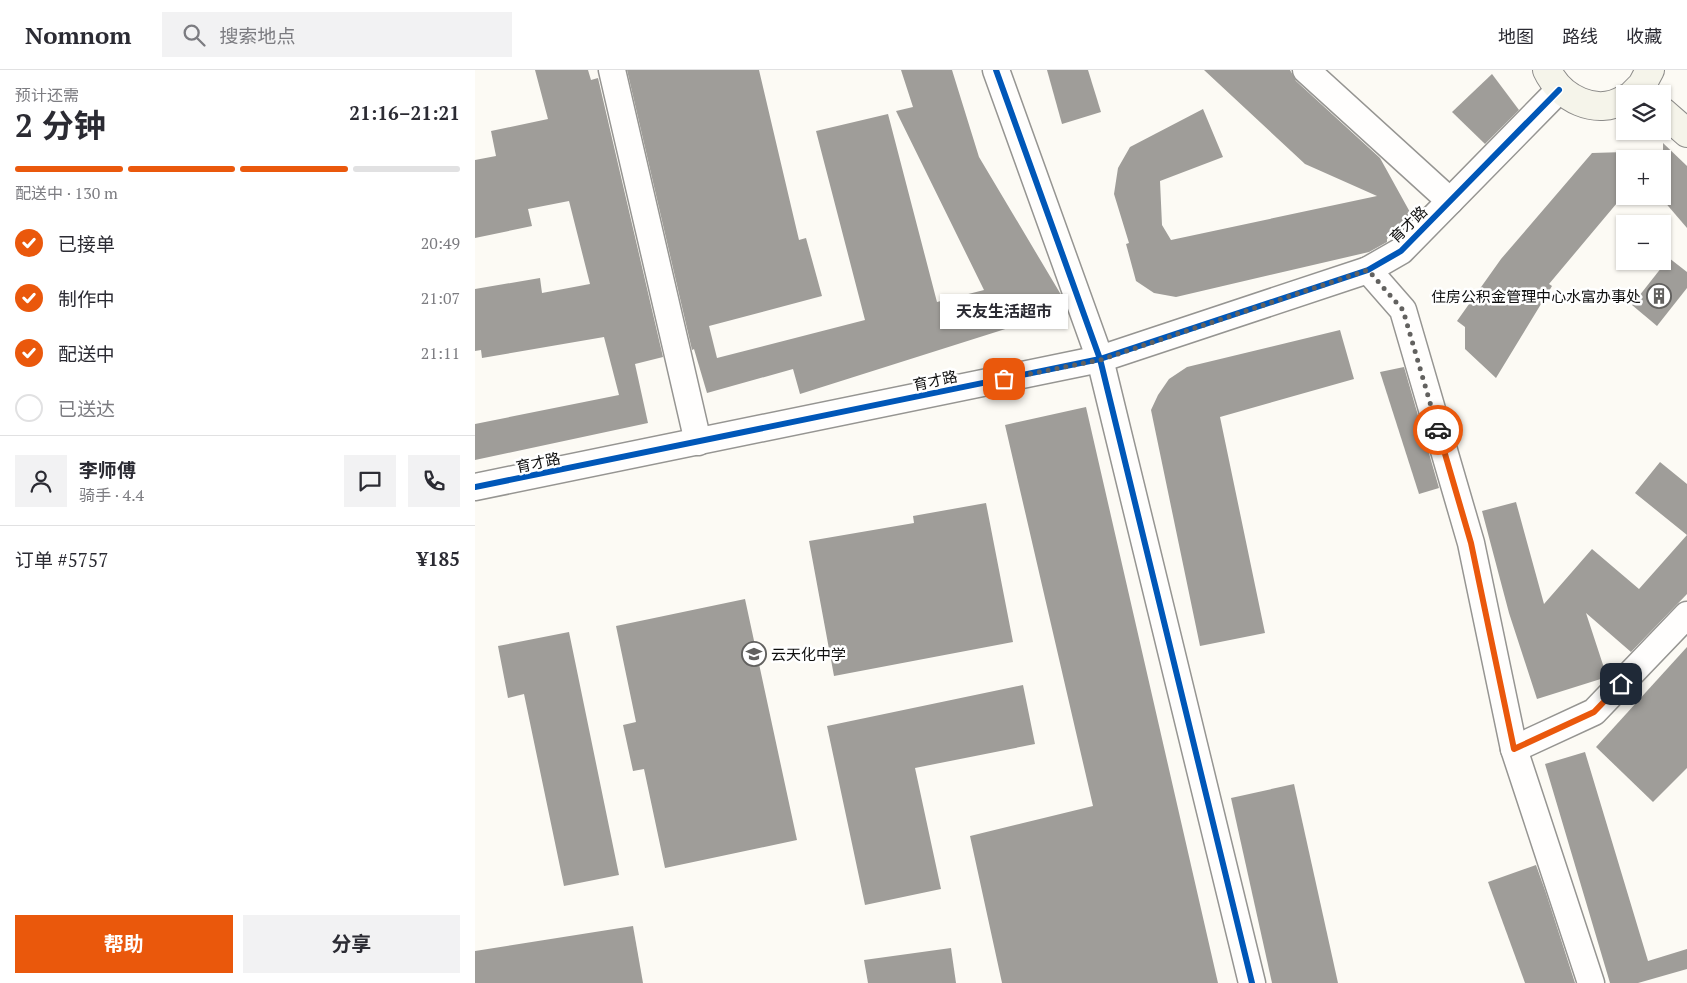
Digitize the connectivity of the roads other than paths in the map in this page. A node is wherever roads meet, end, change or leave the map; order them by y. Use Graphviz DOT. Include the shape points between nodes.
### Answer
graph roads {
  1 [pos="612,70"];
  2 [pos="996,70"];
  3 [pos="1305,70"];
  4 [pos="1553,80"];
  5 [pos="1616,101"];
  6 [pos="1671,119"];
  7 [pos="1687,134"];
  8 [pos="1450,200"];
  9 [pos="1368,270"];
  10 [pos="1100,360"];
  11 [pos="697,442"];
  12 [pos="475,487"];
  13 [pos="1687,614"];
  14 [pos="1514,749"];
  15 [pos="1252,983"];
  16 [pos="1591,983"];
  1 -- 11 [label="street"];
  2 -- 10 [label="street"];
  3 -- 8 [label="street"];
  4 -- 5 [label="main road" via="1570,98 1582,103 1595,106"];
  4 -- 8 [label="street, 育才路"];
  6 -- 7 [label="main road"];
  8 -- 9 [label="street, 育才路" via="1401,250"];
  9 -- 10 [label="street, 育才路"];
  9 -- 14 [label="street" via="1403,310 1471,543"];
  10 -- 11 [label="street, 育才路"];
  10 -- 15 [label="street"];
  11 -- 12 [label="street, 育才路"];
  13 -- 14 [label="street" via="1594,712"];
  14 -- 16 [label="street"];
}
